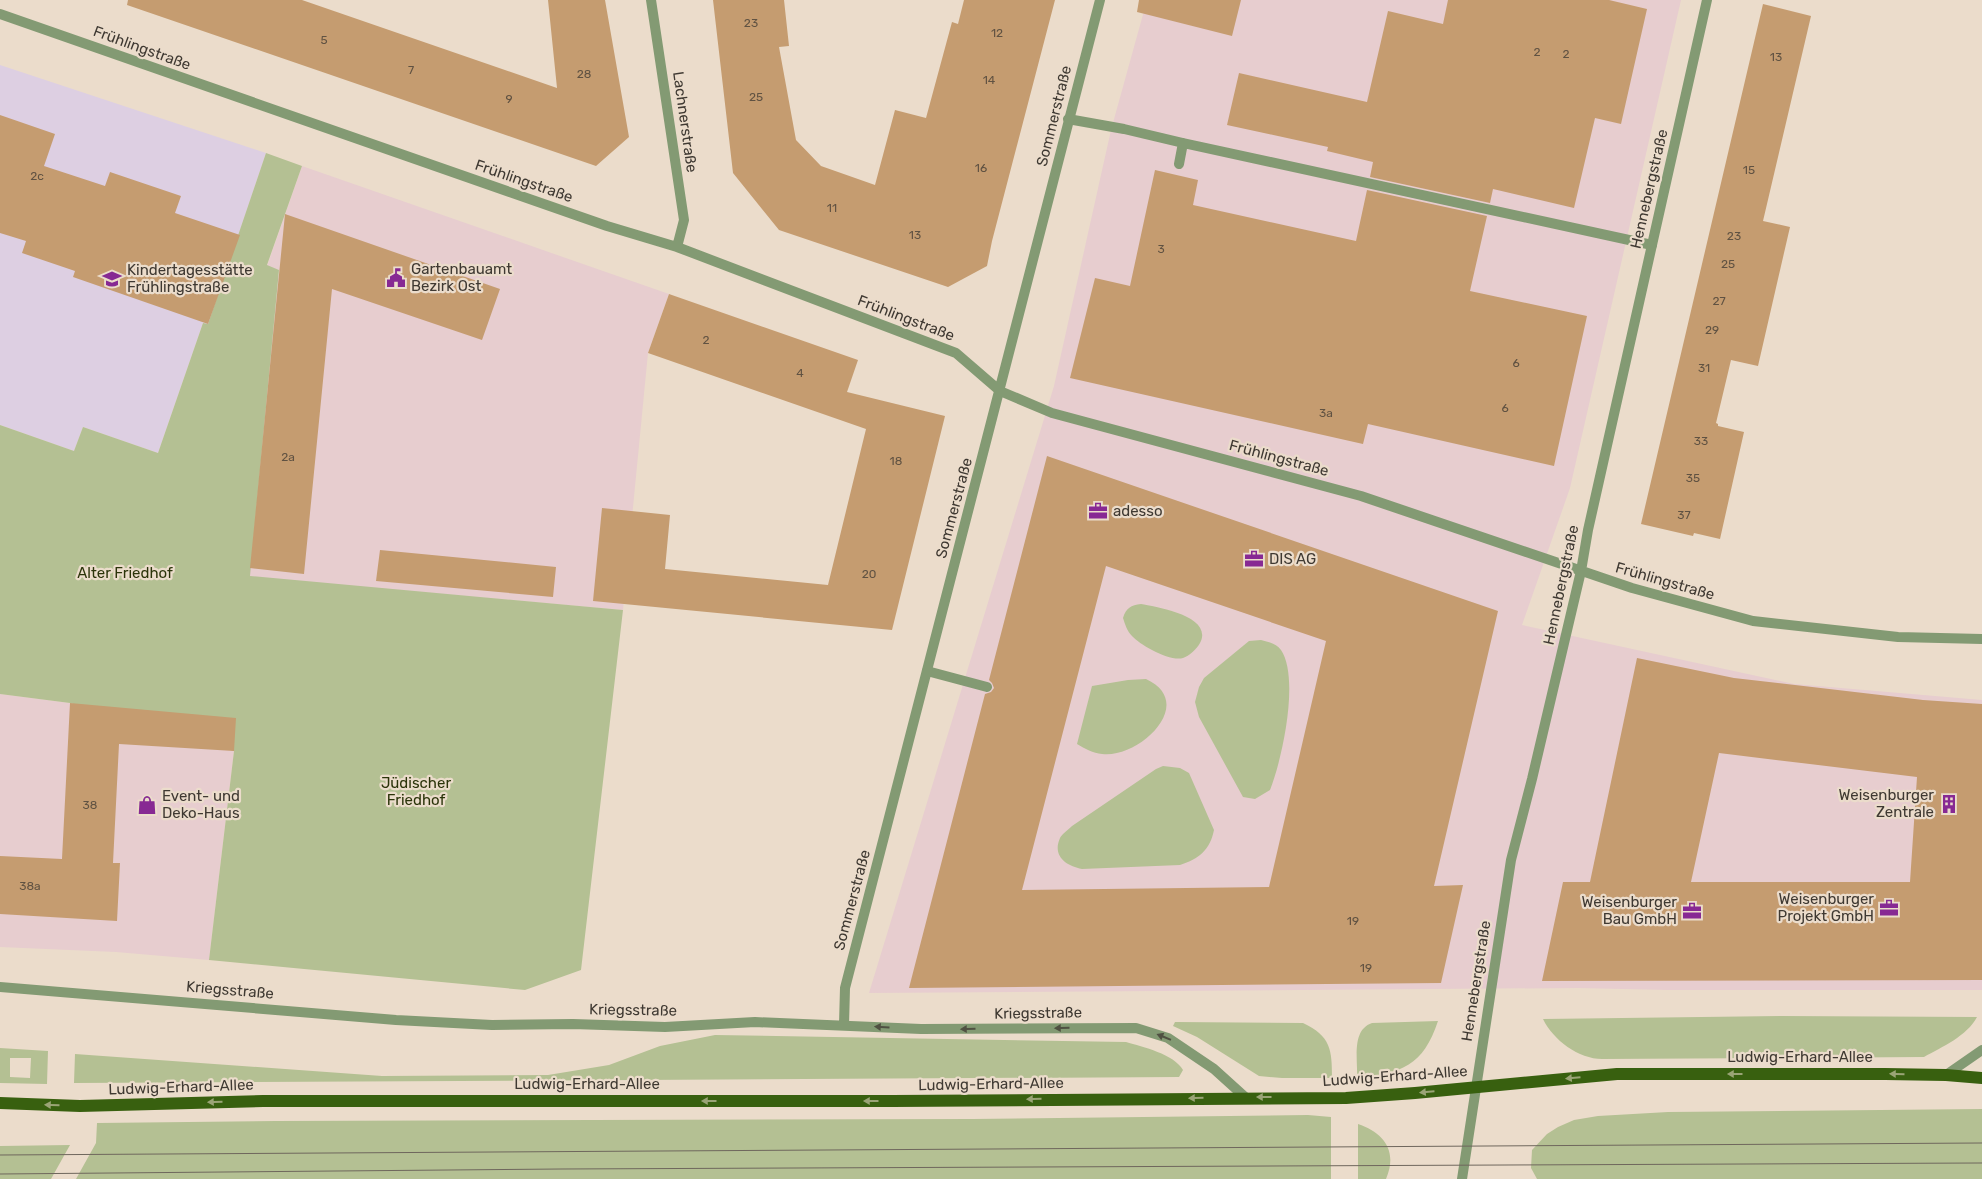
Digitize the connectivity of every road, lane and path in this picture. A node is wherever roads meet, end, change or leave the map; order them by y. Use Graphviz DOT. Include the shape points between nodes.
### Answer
graph roads {
  1 [pos="651,0"];
  2 [pos="1100,0"];
  3 [pos="1707,0"];
  4 [pos="0,14"];
  5 [pos="1068,118"];
  6 [pos="1183,143"];
  7 [pos="1179,164"];
  8 [pos="1652,245"];
  9 [pos="678,247"];
  10 [pos="1000,391"];
  11 [pos="1581,571"];
  12 [pos="1982,639"];
  13 [pos="927,671"];
  14 [pos="987,687"];
  15 [pos="0,987"];
  16 [pos="844,1025"];
  17 [pos="1982,1050"];
  18 [pos="1946,1075"];
  19 [pos="1982,1078"];
  20 [pos="1475,1088"];
  21 [pos="1245,1097"];
  22 [pos="0,1103"];
  23 [pos="1462,1179"];
  1 -- 9 [label="street, Lachnerstraße" via="684,220"];
  2 -- 5 [label="street, Sommerstraße"];
  3 -- 8 [label="street, Hennebergstraße"];
  4 -- 9 [label="street, Frühlingstraße" via="606,226"];
  5 -- 6 [label="street"];
  5 -- 10 [label="street, Sommerstraße"];
  6 -- 7 [label="street"];
  6 -- 8 [label="street"];
  8 -- 11 [label="street, Hennebergstraße"];
  9 -- 10 [label="street, Frühlingstraße" via="956,352"];
  10 -- 11 [label="street, Frühlingstraße" via="1052,413 1361,496"];
  10 -- 13 [label="street, Sommerstraße"];
  11 -- 12 [label="street, Frühlingstraße" via="1753,621 1898,637"];
  11 -- 20 [label="street, Hennebergstraße" via="1511,860"];
  13 -- 14 [label="street"];
  13 -- 16 [label="street, Sommerstraße" via="844,988"];
  15 -- 16 [label="street, Kriegsstraße" via="396,1020 482,1024 665,1026 755,1022"];
  21 -- 16 [label="street, Kriegsstraße, one-way" via="1214,1068 1168,1038 1136,1028 921,1029"];
  17 -- 18 [label="street"];
  18 -- 19 [label="main road, Ludwig-Erhard-Allee"];
  18 -- 20 [label="main road, Ludwig-Erhard-Allee, one-way" via="1617,1074"];
  20 -- 21 [label="main road, Ludwig-Erhard-Allee, one-way" via="1346,1098"];
  20 -- 23 [label="street, Hennebergstraße"];
  21 -- 22 [label="main road, Ludwig-Erhard-Allee, one-way" via="892,1101 263,1100 80,1106"];
}
